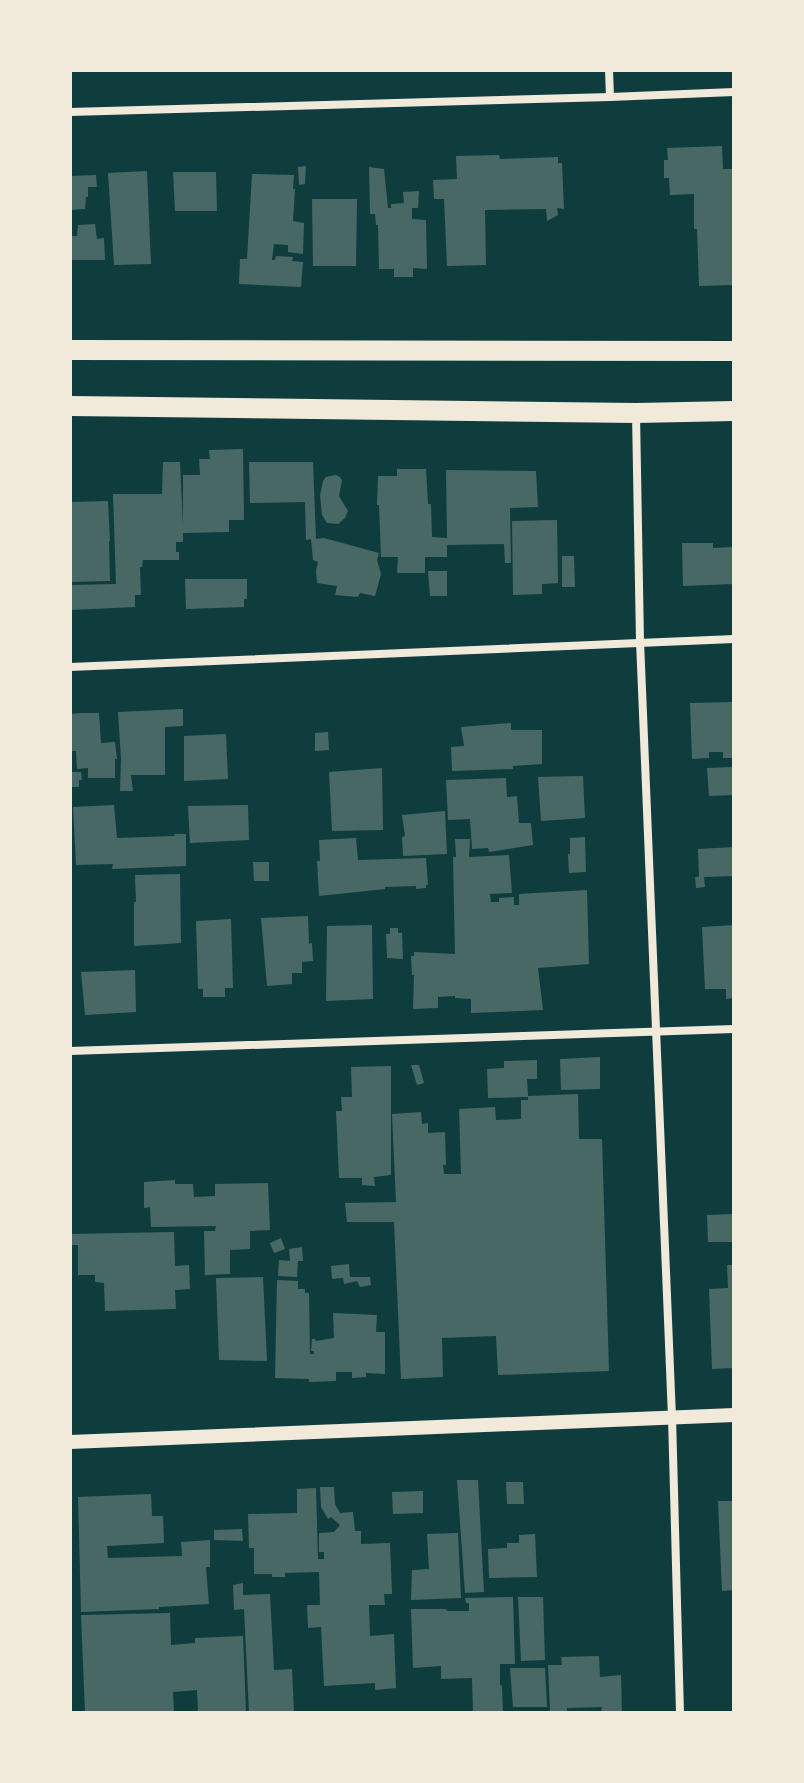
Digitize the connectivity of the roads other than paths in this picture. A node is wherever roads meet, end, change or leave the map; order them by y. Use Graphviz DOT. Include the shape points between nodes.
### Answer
graph roads {
  1 [pos="609,70"];
  2 [pos="734,92"];
  3 [pos="610,97"];
  4 [pos="70,112"];
  5 [pos="70,350"];
  6 [pos="734,351"];
  7 [pos="70,406"];
  8 [pos="734,411"];
  9 [pos="636,413"];
  10 [pos="734,639"];
  11 [pos="640,641"];
  12 [pos="70,667"];
  13 [pos="734,1029"];
  14 [pos="658,1031"];
  15 [pos="70,1051"];
  16 [pos="734,1415"];
  17 [pos="672,1417"];
  18 [pos="70,1442"];
  19 [pos="680,1713"];
  1 -- 3 [label="street"];
  2 -- 3 [label="street"];
  3 -- 4 [label="street"];
  5 -- 6 [label="main road"];
  7 -- 9 [label="main road"];
  8 -- 9 [label="main road"];
  9 -- 11 [label="street"];
  10 -- 11 [label="street"];
  11 -- 12 [label="street"];
  11 -- 14 [label="street"];
  13 -- 14 [label="street"];
  14 -- 15 [label="street"];
  14 -- 17 [label="street"];
  16 -- 17 [label="street"];
  17 -- 18 [label="street"];
  17 -- 19 [label="street"];
}
